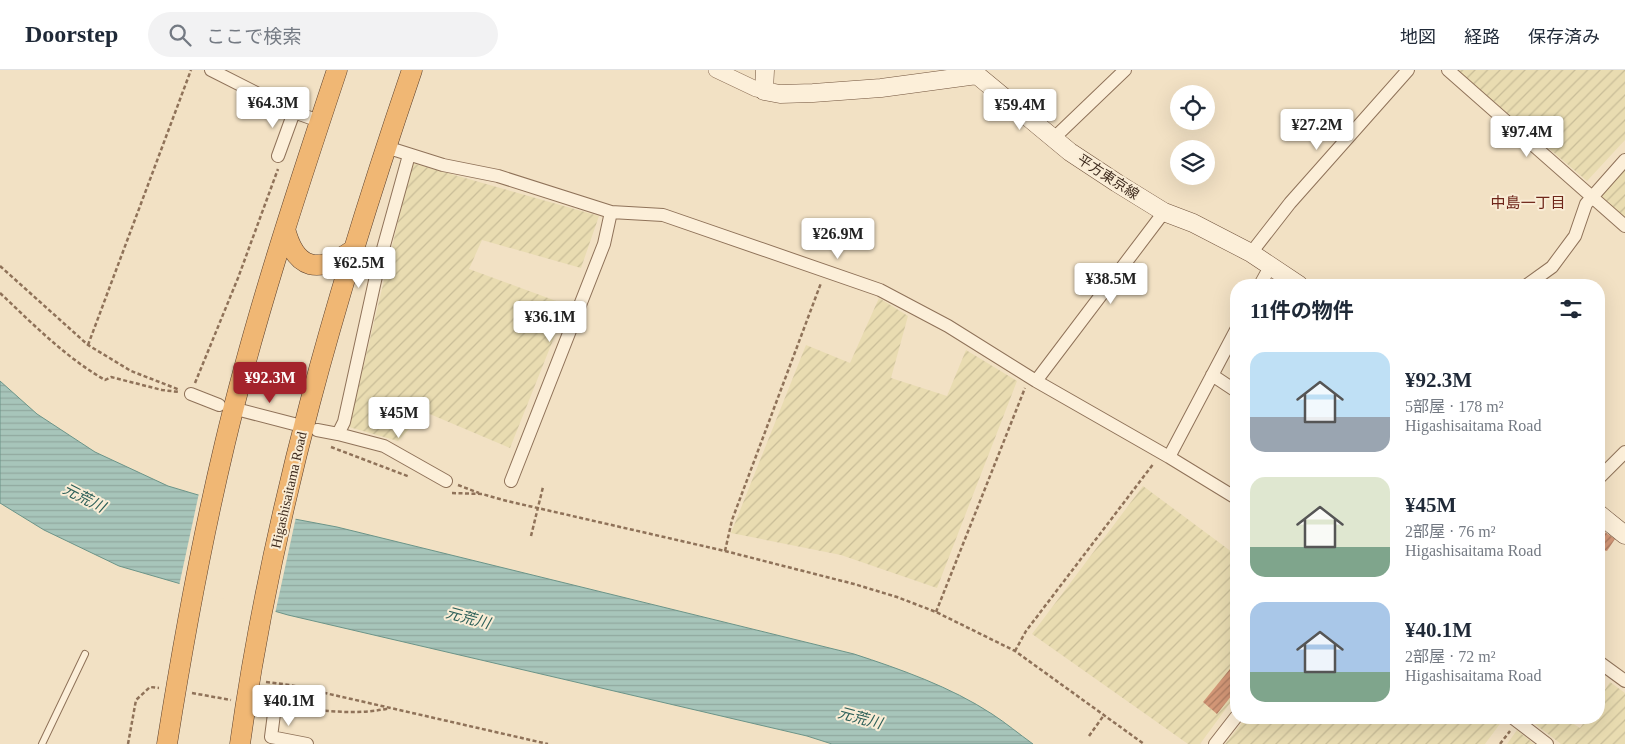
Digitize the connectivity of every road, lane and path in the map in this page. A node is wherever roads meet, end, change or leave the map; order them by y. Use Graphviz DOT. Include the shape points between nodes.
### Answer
graph roads {
  1 [pos="191,70"];
  2 [pos="211,70"];
  3 [pos="336,70"];
  4 [pos="345,70"];
  5 [pos="412,70"];
  6 [pos="716,70"];
  7 [pos="765,70"];
  8 [pos="1125,70"];
  9 [pos="1408,70"];
  10 [pos="1448,70"];
  11 [pos="975,72"];
  12 [pos="764,90"];
  13 [pos="326,100"];
  14 [pos="294,112"];
  15 [pos="319,121"];
  16 [pos="1054,138"];
  17 [pos="386,147"];
  18 [pos="409,155"];
  19 [pos="278,156"];
  20 [pos="1625,160"];
  21 [pos="1592,197"];
  22 [pos="611,212"];
  23 [pos="1164,212"];
  24 [pos="1625,226"];
  25 [pos="285,229"];
  26 [pos="353,250"];
  27 [pos="1251,253"];
  28 [pos="1271,265"];
  29 [pos="0,266"];
  30 [pos="826,270"];
  31 [pos="1263,279"];
  32 [pos="1291,279"];
  33 [pos="1535,279"];
  34 [pos="0,293"];
  35 [pos="1230,341"];
  36 [pos="88,345"];
  37 [pos="1212,375"];
  38 [pos="1032,379"];
  39 [pos="1230,387"];
  40 [pos="191,394"];
  41 [pos="219,405"];
  42 [pos="240,410"];
  43 [pos="294,424"];
  44 [pos="318,430"];
  45 [pos="338,434"];
  46 [pos="324,445"];
  47 [pos="1625,452"];
  48 [pos="1165,455"];
  49 [pos="1605,472"];
  50 [pos="414,479"];
  51 [pos="511,481"];
  52 [pos="448,487"];
  53 [pos="543,487"];
  54 [pos="482,494"];
  55 [pos="1230,494"];
  56 [pos="537,508"];
  57 [pos="1605,519"];
  58 [pos="1625,535"];
  59 [pos="531,536"];
  60 [pos="725,551"];
  61 [pos="936,612"];
  62 [pos="1015,652"];
  63 [pos="85,654"];
  64 [pos="1605,666"];
  65 [pos="263,681"];
  66 [pos="1625,681"];
  67 [pos="160,688"];
  68 [pos="191,693"];
  69 [pos="238,701"];
  70 [pos="275,706"];
  71 [pos="391,707"];
  72 [pos="1104,715"];
  73 [pos="1231,724"];
  74 [pos="1521,724"];
  75 [pos="1089,736"];
  76 [pos="42,744"];
  77 [pos="128,744"];
  78 [pos="166,744"];
  79 [pos="240,744"];
  80 [pos="307,744"];
  81 [pos="548,744"];
  82 [pos="1144,744"];
  83 [pos="1215,744"];
  84 [pos="1547,744"];
  1 -- 36 [label="path"];
  2 -- 14 [label="street"];
  3 -- 13 [label="highway"];
  4 -- 13 [label="highway"];
  5 -- 17 [label="highway, Higashisaitama Road"];
  6 -- 12 [label="street"];
  7 -- 12 [label="main road"];
  8 -- 16 [label="street"];
  9 -- 27 [label="street" via="1290,203"];
  10 -- 21 [label="street"];
  11 -- 12 [label="main road, 平方東京線" via="881,88 780,94"];
  11 -- 16 [label="main road, 平方東京線"];
  13 -- 15 [label="highway"];
  14 -- 15 [label="street"];
  14 -- 19 [label="street"];
  15 -- 25 [label="highway"];
  16 -- 23 [label="main road, 平方東京線" via="1070,152"];
  17 -- 18 [label="street"];
  17 -- 26 [label="highway, Higashisaitama Road"];
  18 -- 22 [label="street" via="498,176"];
  18 -- 45 [label="street" via="378,267 344,422"];
  19 -- 40 [label="path" via="281,160 238,278"];
  20 -- 21 [label="street"];
  21 -- 24 [label="street"];
  21 -- 33 [label="street" via="1586,204 1575,236 1552,266"];
  22 -- 30 [label="street" via="663,215"];
  22 -- 51 [label="street" via="604,244"];
  23 -- 27 [label="main road, 平方東京線"];
  23 -- 38 [label="street"];
  25 -- 26 [label="highway" via="294,253 304,262 319,266 328,264"];
  25 -- 78 [label="highway" via="225,442 199,559"];
  26 -- 79 [label="highway, Higashisaitama Road" via="295,458 267,581"];
  27 -- 28 [label="main road, 平方東京線"];
  28 -- 31 [label="street"];
  28 -- 32 [label="main road, 平方東京線"];
  29 -- 36 [label="path"];
  30 -- 38 [label="street" via="880,290 948,326"];
  30 -- 60 [label="path" via="735,511"];
  34 -- 40 [label="path" via="61,349 106,380 111,377"];
  35 -- 37 [label="street"];
  36 -- 40 [label="path" via="131,370"];
  37 -- 39 [label="street"];
  37 -- 48 [label="street"];
  38 -- 48 [label="street"];
  38 -- 61 [label="path"];
  40 -- 41 [label="street"];
  42 -- 43 [label="street"];
  44 -- 45 [label="street"];
  45 -- 52 [label="street" via="384,446"];
  46 -- 50 [label="path"];
  47 -- 49 [label="street"];
  48 -- 55 [label="street"];
  48 -- 62 [label="path" via="1026,631"];
  52 -- 54 [label="path"];
  52 -- 54 [label="path"];
  53 -- 56 [label="path"];
  54 -- 56 [label="path"];
  56 -- 59 [label="path"];
  56 -- 60 [label="path"];
  57 -- 58 [label="main road"];
  60 -- 61 [label="path" via="854,584"];
  61 -- 62 [label="path"];
  62 -- 72 [label="path"];
  63 -- 76 [label="lane"];
  64 -- 66 [label="street"];
  65 -- 71 [label="path"];
  67 -- 77 [label="path" via="150,687 136,700"];
  68 -- 69 [label="path"];
  70 -- 71 [label="path" via="360,712"];
  70 -- 80 [label="street" via="271,737"];
  71 -- 81 [label="path"];
  72 -- 75 [label="path"];
  72 -- 82 [label="path"];
  73 -- 83 [label="street"];
  74 -- 84 [label="street"];
}
